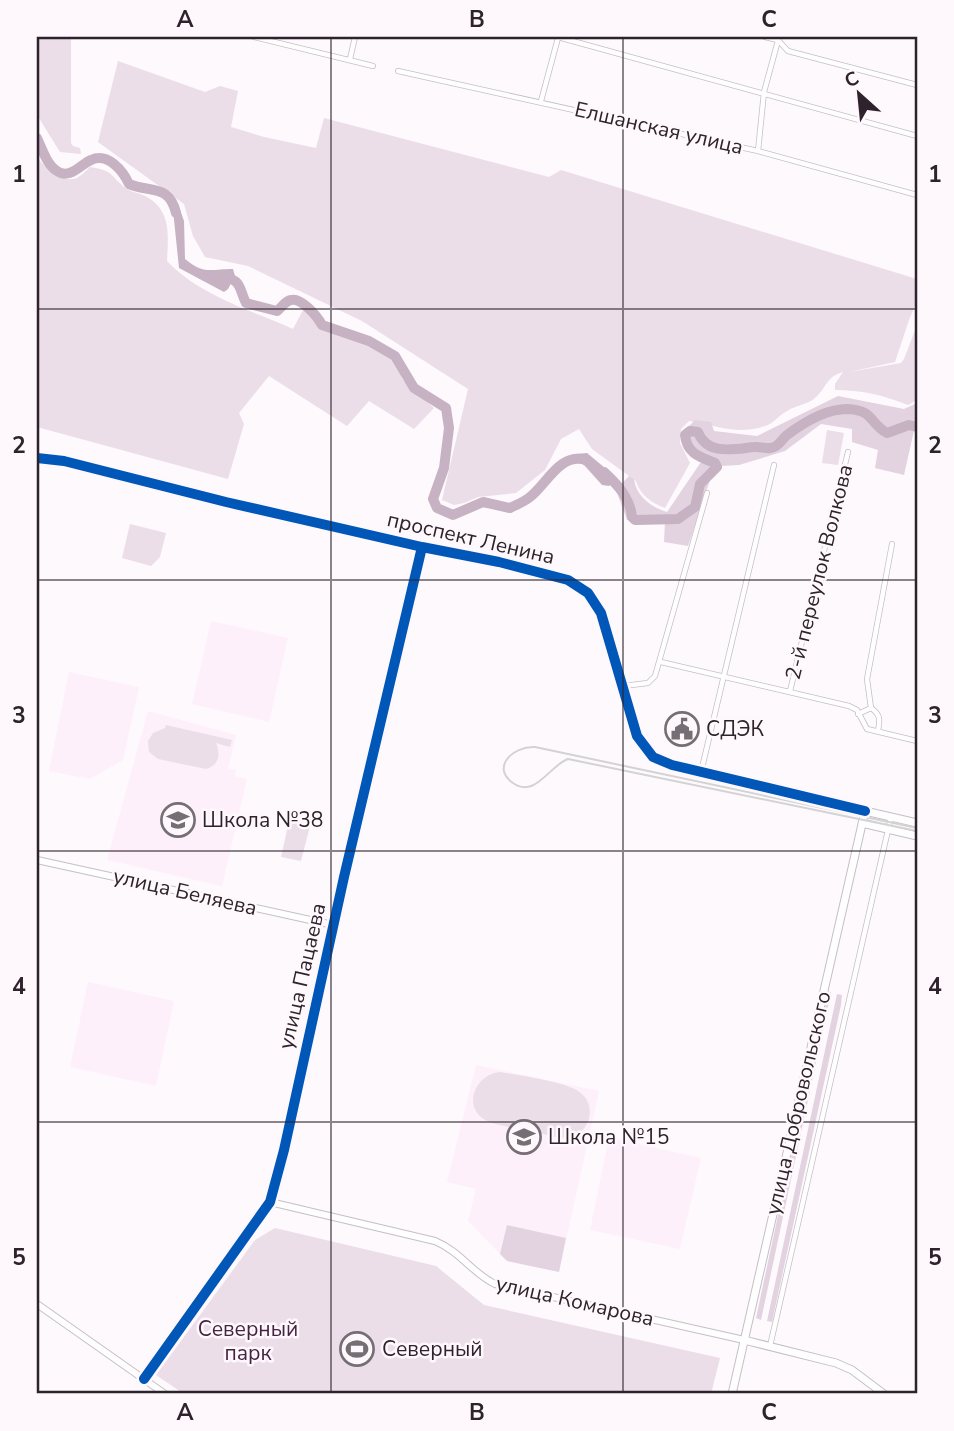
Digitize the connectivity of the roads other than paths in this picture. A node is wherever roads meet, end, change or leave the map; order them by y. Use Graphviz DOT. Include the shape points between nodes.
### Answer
graph roads {
  1 [pos="254,37"];
  2 [pos="355,37"];
  3 [pos="559,37"];
  4 [pos="765,37"];
  5 [pos="778,38"];
  6 [pos="350,59"];
  7 [pos="373,66"];
  8 [pos="398,71"];
  9 [pos="917,85"];
  10 [pos="764,92"];
  11 [pos="541,101"];
  12 [pos="917,136"];
  13 [pos="758,151"];
  14 [pos="917,195"];
  15 [pos="848,452"];
  16 [pos="37,458"];
  17 [pos="774,465"];
  18 [pos="707,492"];
  19 [pos="892,544"];
  20 [pos="422,547"];
  21 [pos="661,662"];
  22 [pos="724,677"];
  23 [pos="622,686"];
  24 [pos="790,691"];
  25 [pos="871,708"];
  26 [pos="859,714"];
  27 [pos="878,731"];
  28 [pos="917,741"];
  29 [pos="701,772"];
  30 [pos="865,811"];
  31 [pos="891,817"];
  32 [pos="862,823"];
  33 [pos="917,823"];
  34 [pos="888,829"];
  35 [pos="917,835"];
  36 [pos="37,860"];
  37 [pos="333,925"];
  38 [pos="270,1202"];
  39 [pos="37,1304"];
  40 [pos="744,1340"];
  41 [pos="770,1346"];
  42 [pos="144,1379"];
  43 [pos="165,1394"];
  44 [pos="732,1394"];
  45 [pos="884,1394"];
  1 -- 6 [label="street"];
  2 -- 6 [label="street"];
  3 -- 10 [label="street"];
  3 -- 11 [label="street"];
  4 -- 5 [label="street"];
  5 -- 9 [label="street" via="788,51"];
  5 -- 10 [label="street"];
  6 -- 7 [label="street"];
  8 -- 11 [label="street, Елшанская улица"];
  10 -- 12 [label="street"];
  10 -- 13 [label="street"];
  11 -- 13 [label="street, Елшанская улица"];
  13 -- 14 [label="street, Елшанская улица"];
  15 -- 24 [label="street, 2-й переулок Волкова"];
  16 -- 20 [label="street, проспект Ленина"];
  17 -- 22 [label="street"];
  18 -- 21 [label="street"];
  19 -- 25 [label="street" via="867,679"];
  20 -- 23 [label="street, проспект Ленина" via="499,562 578,585 601,613"];
  20 -- 37 [label="street, улица Пацаева"];
  21 -- 22 [label="street"];
  21 -- 23 [label="street" via="648,682"];
  22 -- 24 [label="street"];
  22 -- 29 [label="street"];
  23 -- 29 [label="street, проспект Ленина" via="644,748 660,761"];
  24 -- 26 [label="street" via="849,706"];
  25 -- 26 [label="street"];
  25 -- 27 [label="street" via="879,713"];
  26 -- 27 [label="street" via="867,729"];
  27 -- 28 [label="street"];
  29 -- 30 [label="street, проспект Ленина"];
  30 -- 31 [label="main road, проспект Ленина"];
  30 -- 32 [label="main road, улица Добровольского"];
  31 -- 33 [label="main road, проспект Ленина"];
  31 -- 34 [label="street, улица Добровольского"];
  32 -- 34 [label="main road"];
  32 -- 40 [label="main road, улица Добровольского"];
  34 -- 35 [label="main road"];
  34 -- 41 [label="street, улица Добровольского"];
  36 -- 37 [label="street, улица Беляева"];
  37 -- 38 [label="street, улица Пацаева"];
  38 -- 40 [label="street, улица Комарова" via="435,1241 451,1248 495,1284"];
  38 -- 42 [label="street, улица Пацаева"];
  39 -- 42 [label="street"];
  40 -- 41 [label="main road, улица Комарова"];
  40 -- 44 [label="main road, улица Добровольского"];
  41 -- 45 [label="main road, улица Комарова" via="836,1363"];
  42 -- 43 [label="street"];
}
